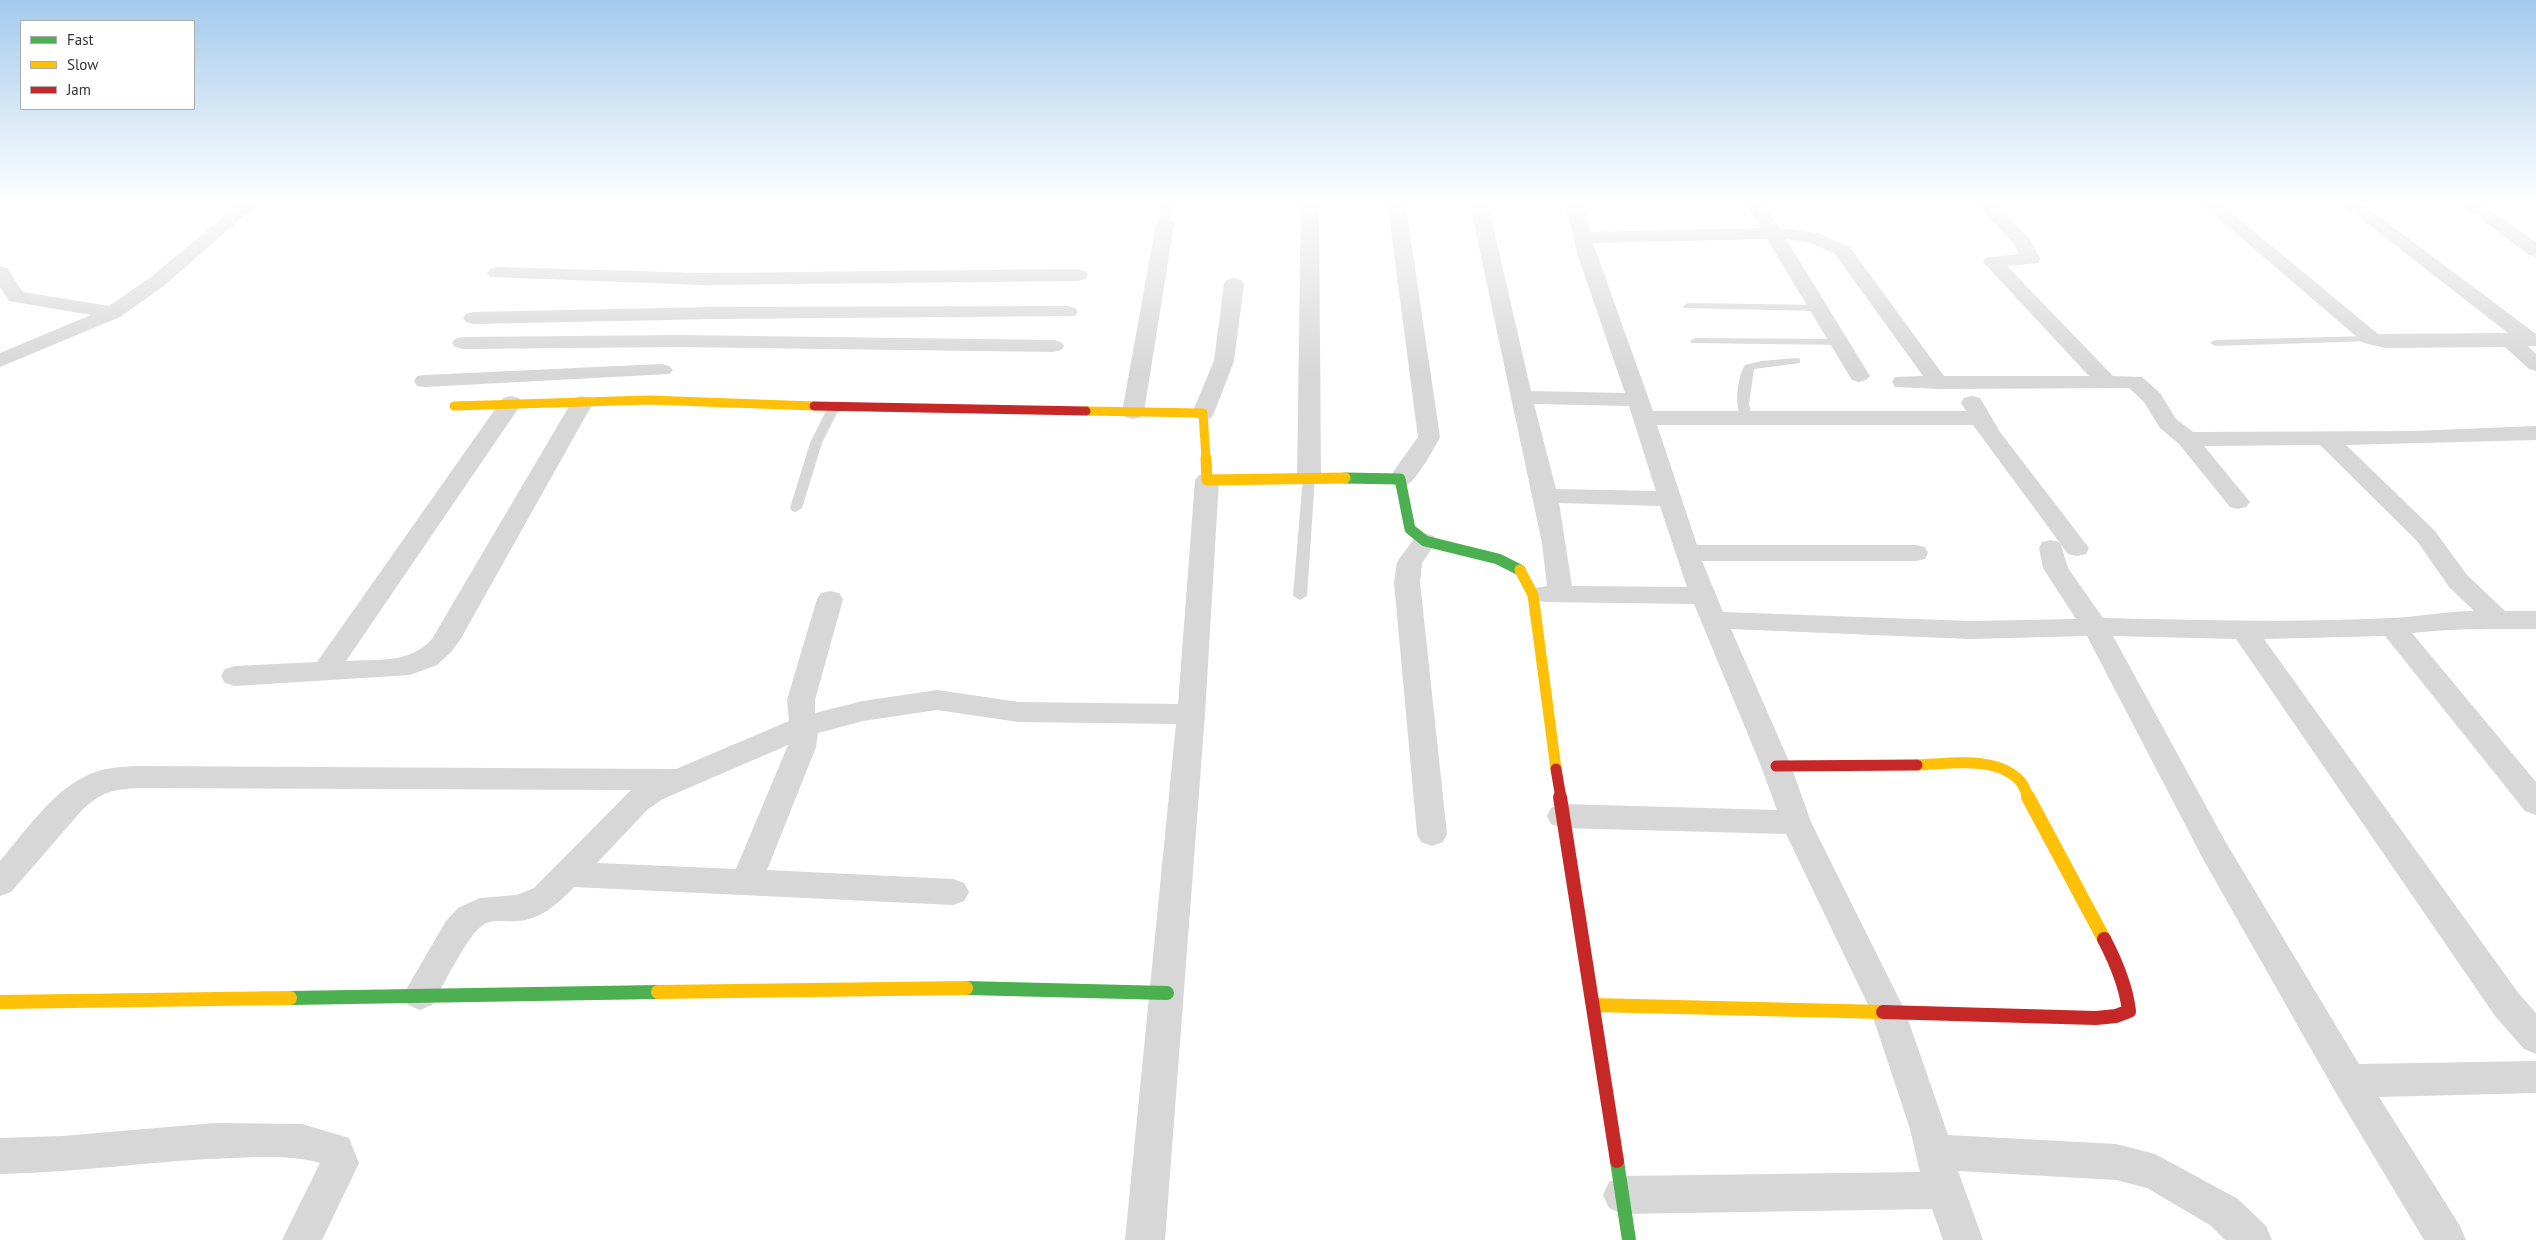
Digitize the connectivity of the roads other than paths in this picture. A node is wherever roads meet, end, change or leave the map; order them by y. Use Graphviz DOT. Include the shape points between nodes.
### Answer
graph roads {
  1 [pos="185,258"];
  2 [pos="1159,258"];
  3 [pos="1310,258"];
  4 [pos="1404,258"];
  5 [pos="1491,258"];
  6 [pos="1590,258"];
  7 [pos="1788,258"];
  8 [pos="1848,258"];
  9 [pos="2030,258"];
  10 [pos="2275,258"];
  11 [pos="2423,258"];
  12 [pos="0,272"];
  13 [pos="497,274"];
  14 [pos="1078,275"];
  15 [pos="703,279"];
  16 [pos="1234,284"];
  17 [pos="8,300"];
  18 [pos="1688,306"];
  19 [pos="1818,308"];
  20 [pos="1068,312"];
  21 [pos="113,313"];
  22 [pos="686,314"];
  23 [pos="473,318"];
  24 [pos="2371,339"];
  25 [pos="2509,339"];
  26 [pos="2533,340"];
  27 [pos="678,341"];
  28 [pos="1695,341"];
  29 [pos="1839,342"];
  30 [pos="462,343"];
  31 [pos="2216,343"];
  32 [pos="1054,346"];
  33 [pos="0,361"];
  34 [pos="1796,361"];
  35 [pos="2536,365"];
  36 [pos="662,370"];
  37 [pos="1859,376"];
  38 [pos="424,381"];
  39 [pos="1903,382"];
  40 [pos="1949,383"];
  41 [pos="2108,383"];
  42 [pos="1522,397"];
  43 [pos="648,400"];
  44 [pos="511,403"];
  45 [pos="582,403"];
  46 [pos="454,406"];
  47 [pos="834,407"];
  48 [pos="1641,409"];
  49 [pos="1133,412"];
  50 [pos="1203,413"];
  51 [pos="1746,418"];
  52 [pos="1982,418"];
  53 [pos="2536,433"];
  54 [pos="2326,438"];
  55 [pos="2187,439"];
  56 [pos="1309,477"];
  57 [pos="1400,479"];
  58 [pos="1207,480"];
  59 [pos="1545,496"];
  60 [pos="1670,499"];
  61 [pos="2238,502"];
  62 [pos="796,508"];
  63 [pos="1425,541"];
  64 [pos="2051,548"];
  65 [pos="2077,548"];
  66 [pos="1687,553"];
  67 [pos="1916,553"];
  68 [pos="1560,593"];
  69 [pos="1533,595"];
  70 [pos="1300,596"];
  71 [pos="830,599"];
  72 [pos="1708,608"];
  73 [pos="2536,620"];
  74 [pos="2500,622"];
  75 [pos="2095,627"];
  76 [pos="2392,628"];
  77 [pos="2244,630"];
  78 [pos="325,671"];
  79 [pos="235,676"];
  80 [pos="1192,714"];
  81 [pos="804,726"];
  82 [pos="1776,766"];
  83 [pos="675,779"];
  84 [pos="2536,803"];
  85 [pos="1562,816"];
  86 [pos="1796,822"];
  87 [pos="1432,834"];
  88 [pos="569,874"];
  89 [pos="746,882"];
  90 [pos="0,883"];
  91 [pos="953,892"];
  92 [pos="1167,993"];
  93 [pos="420,995"];
  94 [pos="0,1002"];
  95 [pos="1594,1004"];
  96 [pos="1888,1011"];
  97 [pos="2536,1038"];
  98 [pos="2536,1077"];
  99 [pos="2349,1081"];
  100 [pos="1934,1152"];
  101 [pos="0,1156"];
  102 [pos="1944,1190"];
  103 [pos="1622,1194"];
  104 [pos="302,1240"];
  105 [pos="1145,1240"];
  106 [pos="1629,1240"];
  107 [pos="1963,1240"];
  108 [pos="2252,1240"];
  109 [pos="2446,1240"];
  1 -- 21 [label="street"];
  2 -- 49 [label="street"];
  3 -- 56 [label="street"];
  4 -- 57 [label="street" via="1429,437"];
  5 -- 42 [label="street"];
  6 -- 48 [label="street"];
  7 -- 19 [label="street"];
  8 -- 40 [label="street"];
  9 -- 41 [label="street" via="1992,262"];
  10 -- 24 [label="street"];
  11 -- 26 [label="street"];
  12 -- 17 [label="street"];
  13 -- 15 [label="street"];
  14 -- 15 [label="street"];
  15 -- 22 [label="street"];
  16 -- 50 [label="street" via="1224,361"];
  17 -- 21 [label="street"];
  18 -- 19 [label="lane"];
  19 -- 29 [label="street"];
  20 -- 22 [label="street"];
  21 -- 33 [label="street"];
  22 -- 23 [label="street"];
  22 -- 27 [label="street"];
  24 -- 25 [label="street" via="2385,342"];
  24 -- 31 [label="lane"];
  25 -- 26 [label="street"];
  25 -- 35 [label="street"];
  27 -- 30 [label="street"];
  27 -- 32 [label="street"];
  27 -- 36 [label="street"];
  28 -- 29 [label="lane"];
  29 -- 37 [label="street"];
  34 -- 51 [label="lane" via="1749,367 1743,404"];
  36 -- 38 [label="street"];
  36 -- 43 [label="street"];
  39 -- 40 [label="street"];
  40 -- 41 [label="street"];
  40 -- 52 [label="street"];
  41 -- 55 [label="street" via="2134,382 2152,398 2168,423"];
  42 -- 48 [label="street"];
  42 -- 59 [label="street"];
  43 -- 45 [label="street"];
  43 -- 47 [label="street"];
  44 -- 45 [label="street"];
  44 -- 46 [label="street"];
  44 -- 78 [label="street"];
  45 -- 78 [label="street" via="447,640 432,658 418,665 402,667"];
  47 -- 49 [label="street"];
  47 -- 62 [label="lane" via="816,444"];
  48 -- 51 [label="street"];
  48 -- 60 [label="street"];
  49 -- 50 [label="street"];
  50 -- 58 [label="street"];
  51 -- 52 [label="street"];
  52 -- 65 [label="street" via="1990,434"];
  53 -- 54 [label="street"];
  54 -- 55 [label="street"];
  54 -- 74 [label="street" via="2426,536 2458,582"];
  55 -- 61 [label="street"];
  56 -- 57 [label="street"];
  56 -- 58 [label="street"];
  56 -- 70 [label="lane"];
  57 -- 63 [label="street" via="1410,529"];
  58 -- 80 [label="street"];
  59 -- 60 [label="street"];
  59 -- 68 [label="street" via="1558,556"];
  60 -- 66 [label="street"];
  63 -- 69 [label="street" via="1520,570"];
  63 -- 87 [label="street" via="1410,562 1407,582"];
  64 -- 75 [label="street" via="2056,568"];
  66 -- 67 [label="street"];
  66 -- 72 [label="street"];
  68 -- 69 [label="street"];
  68 -- 72 [label="street"];
  69 -- 85 [label="street"];
  71 -- 81 [label="street" via="800,700"];
  72 -- 75 [label="street" via="1970,630"];
  72 -- 82 [label="street"];
  73 -- 74 [label="street"];
  74 -- 76 [label="street" via="2451,620"];
  75 -- 77 [label="street"];
  75 -- 99 [label="street" via="2214,850"];
  76 -- 77 [label="street"];
  76 -- 84 [label="street"];
  77 -- 97 [label="street" via="2507,1006"];
  78 -- 79 [label="street"];
  80 -- 81 [label="street" via="1019,712 937,700 863,711"];
  80 -- 92 [label="street"];
  81 -- 83 [label="street"];
  81 -- 89 [label="street" via="797,764"];
  82 -- 86 [label="street"];
  82 -- 96 [label="street" via="1985,764 2014,774 2024,786 2118,968 2128,994 2129,1011 2106,1017"];
  83 -- 88 [label="street" via="637,801"];
  83 -- 90 [label="street" via="136,776 110,779 94,784 77,796"];
  85 -- 86 [label="street"];
  85 -- 95 [label="street"];
  86 -- 96 [label="street"];
  88 -- 89 [label="street"];
  88 -- 93 [label="street" via="545,897 531,905 480,911 469,917"];
  89 -- 91 [label="street"];
  92 -- 93 [label="street" via="966,988"];
  92 -- 105 [label="street"];
  93 -- 94 [label="street"];
  95 -- 96 [label="street"];
  95 -- 103 [label="street"];
  96 -- 100 [label="street"];
  98 -- 99 [label="street"];
  99 -- 109 [label="street"];
  100 -- 102 [label="street"];
  100 -- 108 [label="street" via="2116,1162 2155,1172 2224,1212"];
  101 -- 104 [label="street" via="43,1157 207,1140 314,1142 336,1151 340,1163"];
  102 -- 103 [label="street"];
  102 -- 107 [label="street"];
  103 -- 106 [label="street"];
}
